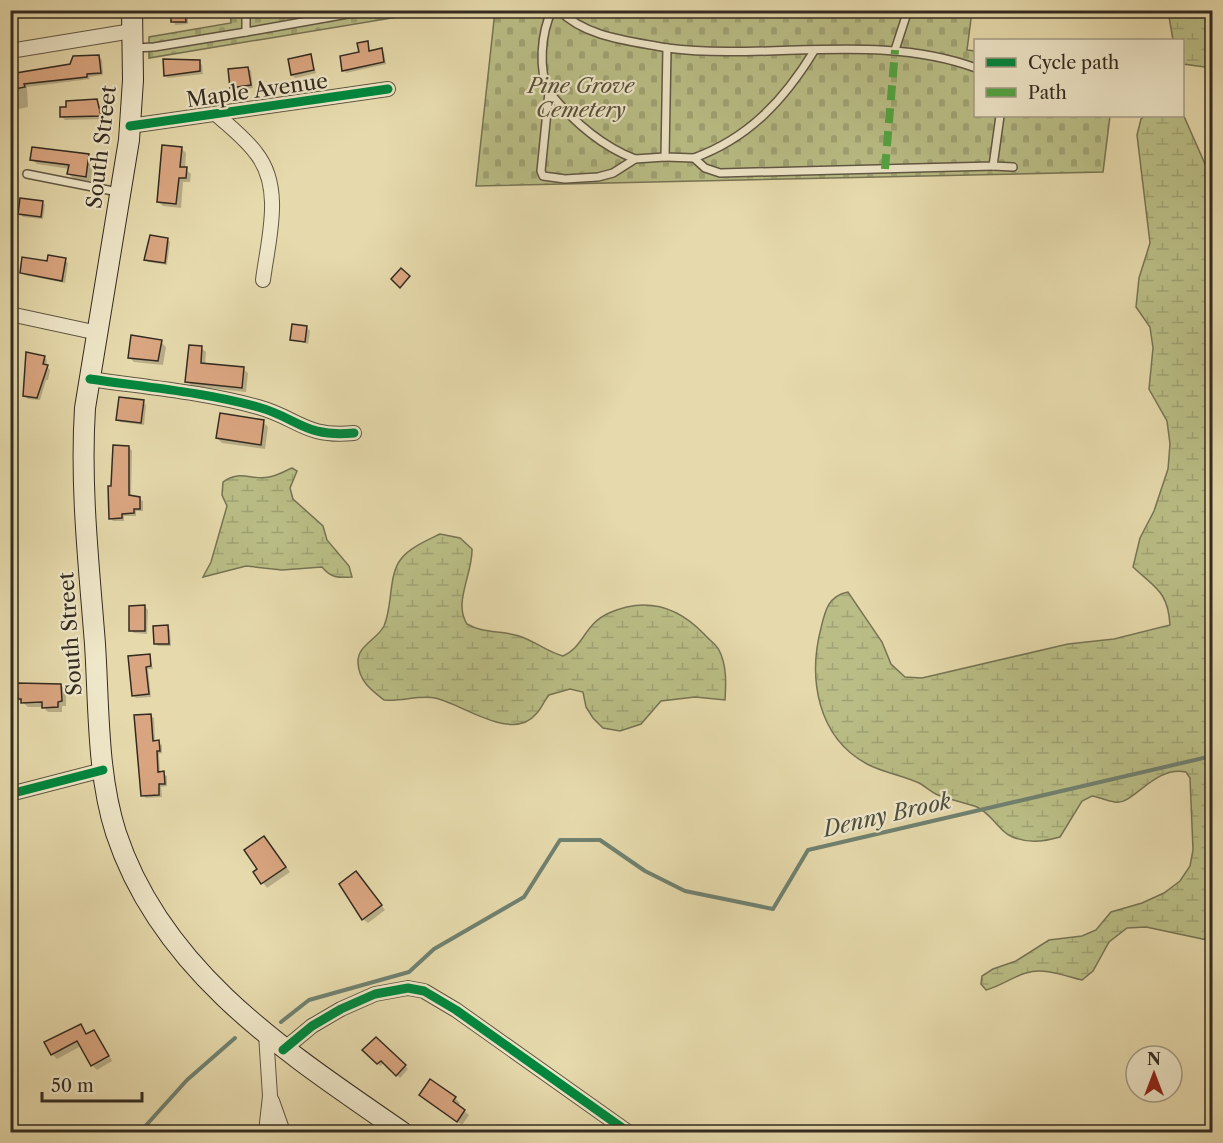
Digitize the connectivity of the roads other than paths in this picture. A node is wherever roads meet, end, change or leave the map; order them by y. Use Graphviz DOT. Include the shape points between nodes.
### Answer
graph roads {
  1 [pos="132,10"];
  2 [pos="246,10"];
  3 [pos="370,10"];
  4 [pos="552,10"];
  5 [pos="559,10"];
  6 [pos="908,10"];
  7 [pos="246,32"];
  8 [pos="132,39"];
  9 [pos="667,48"];
  10 [pos="896,50"];
  11 [pos="10,51"];
  12 [pos="814,51"];
  13 [pos="974,68"];
  14 [pos="388,89"];
  15 [pos="549,93"];
  16 [pos="216,114"];
  17 [pos="1000,117"];
  18 [pos="130,126"];
  19 [pos="665,157"];
  20 [pos="694,158"];
  21 [pos="635,159"];
  22 [pos="993,166"];
  23 [pos="1013,167"];
  24 [pos="27,174"];
  25 [pos="121,192"];
  26 [pos="263,280"];
  27 [pos="10,314"];
  28 [pos="98,333"];
  29 [pos="90,380"];
  30 [pos="354,433"];
  31 [pos="103,770"];
  32 [pos="10,794"];
  33 [pos="266,1034"];
  34 [pos="283,1050"];
  35 [pos="270,1096"];
  36 [pos="266,1132"];
  37 [pos="283,1132"];
  38 [pos="402,1132"];
  39 [pos="628,1132"];
  1 -- 8 [label="main road, South Street"];
  2 -- 7 [label="lane"];
  3 -- 7 [label="lane"];
  4 -- 15 [label="lane" via="543,60"];
  5 -- 9 [label="lane" via="596,32"];
  6 -- 10 [label="lane"];
  7 -- 8 [label="lane" via="154,47"];
  8 -- 11 [label="street"];
  8 -- 18 [label="main road, South Street"];
  9 -- 12 [label="lane"];
  9 -- 19 [label="lane"];
  10 -- 12 [label="lane"];
  10 -- 13 [label="lane" via="935,55"];
  12 -- 20 [label="lane" via="784,97 763,118 723,146"];
  14 -- 16 [label="street, Maple Avenue"];
  15 -- 21 [label="lane" via="572,118 620,153"];
  15 -- 21 [label="lane" via="543,176 598,177"];
  16 -- 18 [label="street, Maple Avenue"];
  16 -- 26 [label="street" via="256,153 268,173 271,216"];
  17 -- 22 [label="lane"];
  18 -- 25 [label="main road, South Street"];
  19 -- 20 [label="lane"];
  19 -- 21 [label="lane"];
  20 -- 22 [label="lane" via="705,168 720,173"];
  22 -- 23 [label="lane"];
  24 -- 25 [label="lane"];
  25 -- 28 [label="main road, South Street"];
  27 -- 28 [label="street"];
  28 -- 29 [label="main road, South Street"];
  29 -- 30 [label="street" via="236,402 317,432"];
  29 -- 31 [label="main road, South Street" via="83,468"];
  31 -- 32 [label="street"];
  31 -- 33 [label="main road, South Street" via="116,832 136,885 195,966"];
  33 -- 34 [label="main road, South Street"];
  33 -- 35 [label="street"];
  34 -- 38 [label="main road, South Street"];
  34 -- 39 [label="street" via="341,1009 375,994 408,987 438,997"];
  35 -- 36 [label="street"];
  35 -- 37 [label="street"];
}
